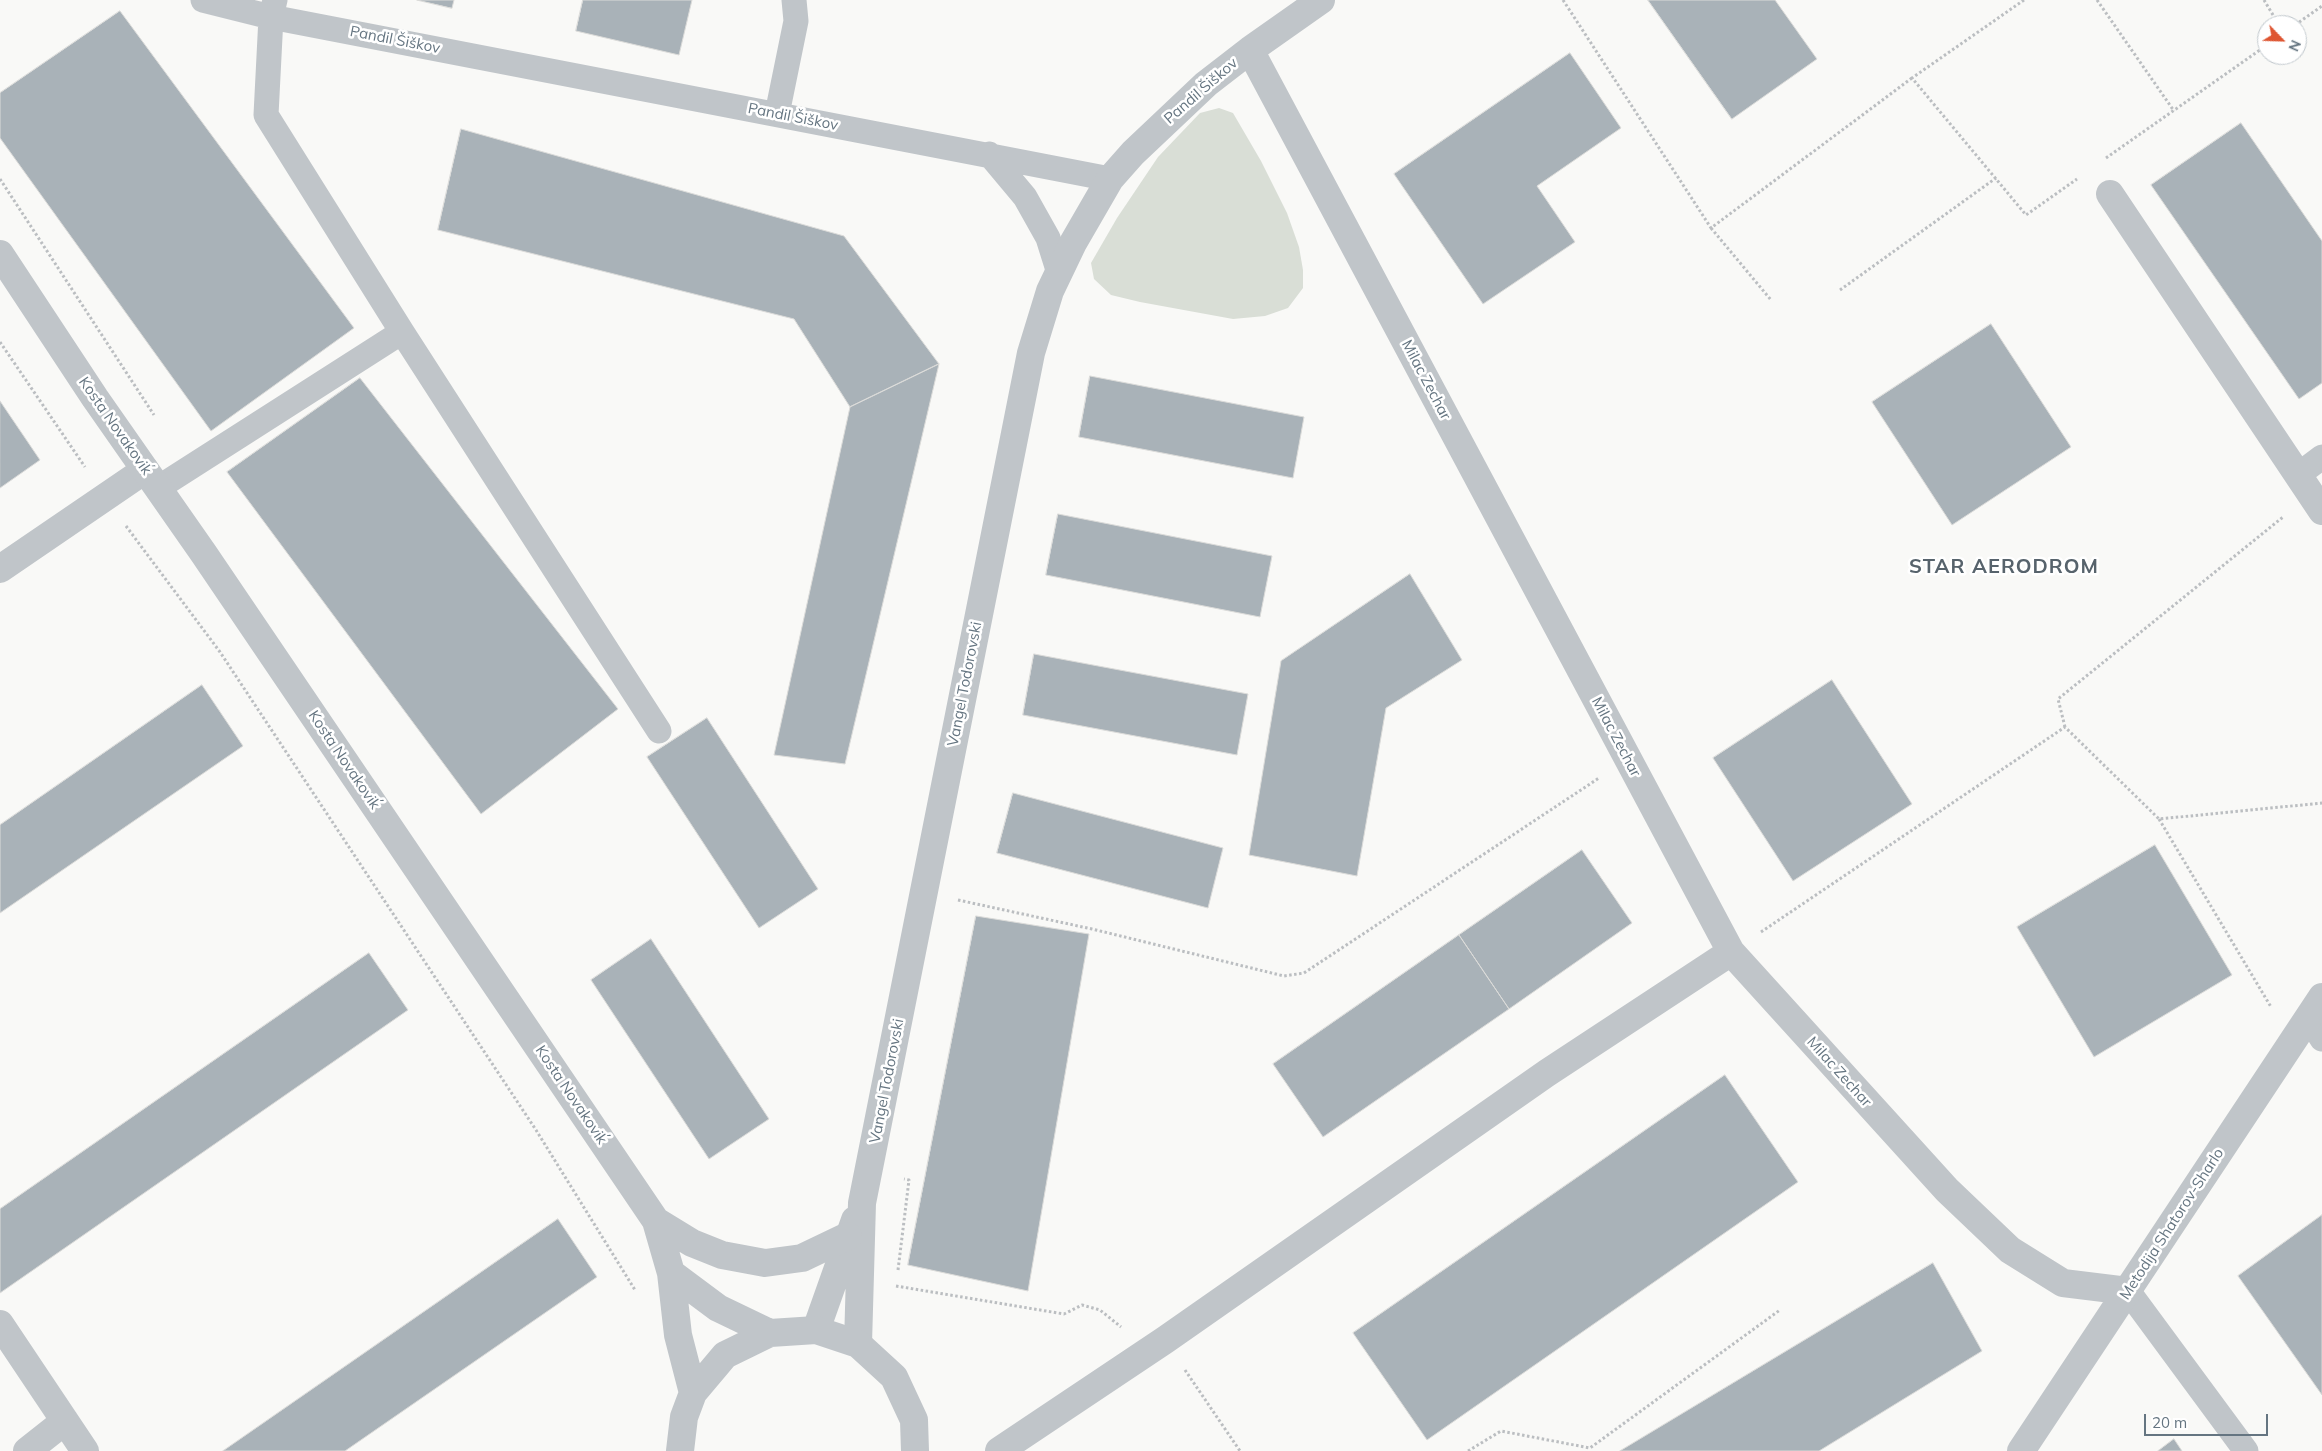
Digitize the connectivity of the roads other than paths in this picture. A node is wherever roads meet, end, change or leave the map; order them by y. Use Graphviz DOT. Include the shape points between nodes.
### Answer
graph roads {
  1 [pos="203,0"];
  2 [pos="794,0"];
  3 [pos="1321,0"];
  4 [pos="273,8"];
  5 [pos="1250,50"];
  6 [pos="778,114"];
  7 [pos="989,154"];
  8 [pos="1110,179"];
  9 [pos="2110,194"];
  10 [pos="0,254"];
  11 [pos="1059,273"];
  12 [pos="402,332"];
  13 [pos="2322,458"];
  14 [pos="152,479"];
  15 [pos="2310,494"];
  16 [pos="0,569"];
  17 [pos="659,731"];
  18 [pos="1731,952"];
  19 [pos="2317,1018"];
  20 [pos="862,1203"];
  21 [pos="656,1221"];
  22 [pos="848,1236"];
  23 [pos="671,1273"];
  24 [pos="2128,1291"];
  25 [pos="0,1324"];
  26 [pos="816,1330"];
  27 [pos="770,1333"];
  28 [pos="858,1344"];
  29 [pos="693,1393"];
  30 [pos="65,1421"];
  31 [pos="27,1451"];
  32 [pos="85,1451"];
  33 [pos="680,1451"];
  34 [pos="915,1451"];
  35 [pos="999,1451"];
  36 [pos="2021,1451"];
  37 [pos="2246,1451"];
  1 -- 4 [label="lane, Pandil Šiškov"];
  2 -- 6 [label="lane" via="796,21"];
  3 -- 5 [label="street, Pandil Šiškov"];
  4 -- 6 [label="lane, Pandil Šiškov"];
  4 -- 12 [label="lane" via="266,116"];
  5 -- 8 [label="street, Pandil Šiškov" via="1168,119"];
  5 -- 18 [label="street, Milac Zechar"];
  6 -- 7 [label="lane, Pandil Šiškov"];
  7 -- 8 [label="lane, Pandil Šiškov"];
  7 -- 11 [label="lane" via="1025,197 1048,238"];
  8 -- 11 [label="street, Vangel Todorovski"];
  9 -- 15 [label="street"];
  10 -- 14 [label="street, Kosta Novakoviḱ"];
  11 -- 20 [label="street, Vangel Todorovski" via="1050,291 1031,353"];
  12 -- 14 [label="lane"];
  12 -- 17 [label="lane"];
  13 -- 15 [label="lane"];
  14 -- 16 [label="street" via="106,498"];
  14 -- 21 [label="street, Kosta Novakoviḱ"];
  18 -- 24 [label="street, Milac Zechar" via="1946,1190 2010,1250 2063,1283"];
  18 -- 35 [label="street" via="1548,1073 1158,1345"];
  19 -- 24 [label="street, Metodija Shatorov-Sharlo" via="2292,1042"];
  20 -- 22 [label="street, Vangel Todorovski"];
  20 -- 28 [label="street, Vangel Todorovski"];
  21 -- 22 [label="street" via="692,1243 722,1255 765,1263 802,1258"];
  21 -- 23 [label="street, Kosta Novakoviḱ"];
  22 -- 26 [label="street, Vangel Todorovski"];
  23 -- 27 [label="street" via="718,1308"];
  23 -- 29 [label="street, Kosta Novakoviḱ" via="678,1334"];
  24 -- 36 [label="street, Metodija Shatorov-Sharlo"];
  24 -- 37 [label="lane"];
  25 -- 30 [label="street"];
  26 -- 27 [label="street"];
  26 -- 28 [label="street"];
  27 -- 29 [label="street" via="725,1355"];
  28 -- 34 [label="street" via="894,1377 914,1420"];
  29 -- 33 [label="street" via="684,1418"];
  30 -- 31 [label="street"];
  30 -- 32 [label="street"];
}
